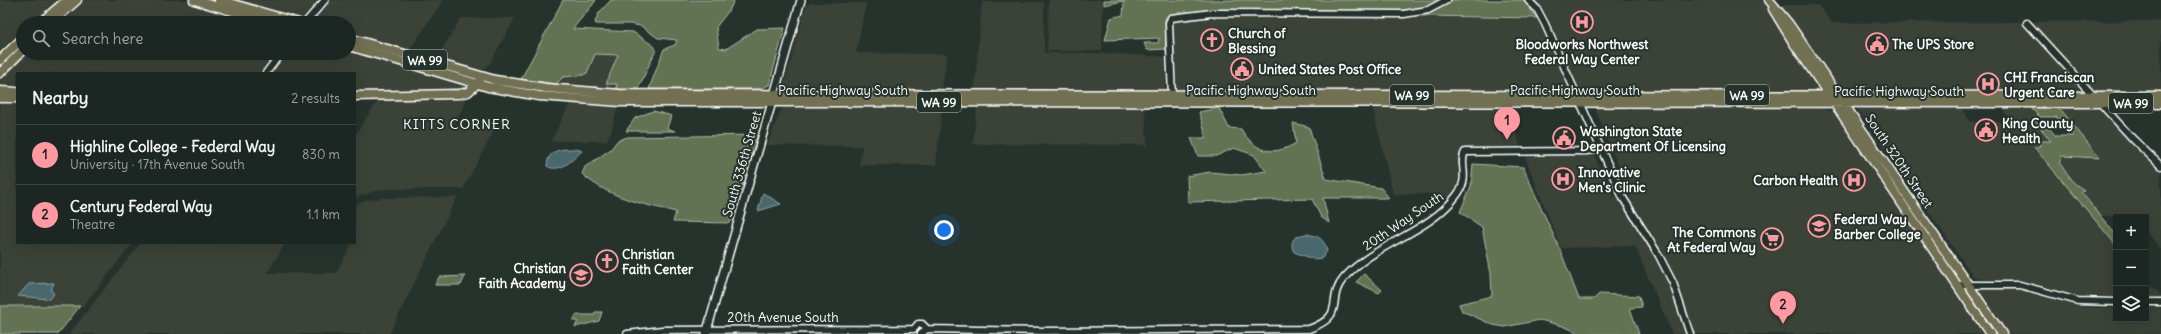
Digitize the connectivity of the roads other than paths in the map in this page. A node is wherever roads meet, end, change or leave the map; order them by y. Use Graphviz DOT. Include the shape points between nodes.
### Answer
graph roads {
  1 [pos="67,0"];
  2 [pos="77,0"];
  3 [pos="194,0"];
  4 [pos="208,0"];
  5 [pos="220,0"];
  6 [pos="325,0"];
  7 [pos="801,0"];
  8 [pos="1446,0"];
  9 [pos="1528,0"];
  10 [pos="1770,2"];
  11 [pos="1775,14"];
  12 [pos="48,16"];
  13 [pos="59,16"];
  14 [pos="249,16"];
  15 [pos="276,16"];
  16 [pos="311,16"];
  17 [pos="2027,23"];
  18 [pos="1794,31"];
  19 [pos="356,40"];
  20 [pos="16,45"];
  21 [pos="356,48"];
  22 [pos="16,57"];
  23 [pos="0,60"];
  24 [pos="276,60"];
  25 [pos="267,72"];
  26 [pos="0,73"];
  27 [pos="484,77"];
  28 [pos="477,84"];
  29 [pos="0,91"];
  30 [pos="16,92"];
  31 [pos="671,94"];
  32 [pos="1008,94"];
  33 [pos="1040,95"];
  34 [pos="1722,95"];
  35 [pos="1828,95"];
  36 [pos="1838,95"];
  37 [pos="356,96"];
  38 [pos="2000,96"];
  39 [pos="2095,96"];
  40 [pos="2161,96"];
  41 [pos="0,98"];
  42 [pos="16,98"];
  43 [pos="1172,98"];
  44 [pos="773,99"];
  45 [pos="991,101"];
  46 [pos="621,102"];
  47 [pos="951,102"];
  48 [pos="1581,102"];
  49 [pos="1662,102"];
  50 [pos="1834,103"];
  51 [pos="1844,103"];
  52 [pos="1950,103"];
  53 [pos="2100,103"];
  54 [pos="2161,103"];
  55 [pos="1602,149"];
  56 [pos="1588,151"];
  57 [pos="1605,158"];
  58 [pos="2161,166"];
  59 [pos="1894,192"];
  60 [pos="1924,220"];
  61 [pos="1957,285"];
  62 [pos="1968,285"];
  63 [pos="1336,301"];
  64 [pos="2113,302"];
  65 [pos="2149,302"];
  66 [pos="2161,302"];
  67 [pos="706,332"];
  68 [pos="918,332"];
  69 [pos="628,334"];
  70 [pos="1690,334"];
  71 [pos="1990,334"];
  72 [pos="2002,334"];
  1 -- 12 [label="main road"];
  2 -- 13 [label="main road"];
  3 -- 14 [label="main road"];
  4 -- 5 [label="main road"];
  5 -- 15 [label="main road"];
  6 -- 16 [label="street"];
  7 -- 44 [label="main road, South 336th Street"];
  8 -- 43 [label="street" via="1432,9 1410,14 1212,13 1173,18 1169,21"];
  9 -- 48 [label="street" via="1541,14"];
  10 -- 11 [label="main road, South 320th Street"];
  10 -- 18 [label="main road, South 320th Street"];
  11 -- 18 [label="main road"];
  11 -- 35 [label="main road, South 320th Street"];
  17 -- 39 [label="street"];
  18 -- 36 [label="main road, South 320th Street"];
  19 -- 27 [label="main road, Pacific Highway South / WA 99"];
  20 -- 23 [label="main road"];
  21 -- 28 [label="main road, Pacific Highway South / WA 99"];
  22 -- 26 [label="main road"];
  24 -- 25 [label="street"];
  27 -- 28 [label="main road"];
  27 -- 31 [label="main road, Pacific Highway South / WA 99" via="529,86 581,92"];
  28 -- 37 [label="main road" via="468,92 459,94"];
  28 -- 46 [label="main road, Pacific Highway South / WA 99" via="539,96"];
  29 -- 30 [label="main road"];
  31 -- 44 [label="main road, Pacific Highway South / WA 99"];
  31 -- 46 [label="main road" via="622,98"];
  32 -- 33 [label="main road, Pacific Highway South / WA 99"];
  32 -- 44 [label="main road, Pacific Highway South / WA 99"];
  32 -- 47 [label="main road" via="956,98"];
  33 -- 43 [label="main road, Pacific Highway South / WA 99"];
  33 -- 45 [label="main road" via="1036,98"];
  34 -- 35 [label="main road, Pacific Highway South / WA 99"];
  34 -- 48 [label="main road, Pacific Highway South / WA 99"];
  34 -- 49 [label="main road" via="1720,98 1672,99"];
  35 -- 36 [label="main road, Pacific Highway South / WA 99"];
  35 -- 50 [label="main road, South 320th Street"];
  36 -- 38 [label="main road, Pacific Highway South / WA 99"];
  36 -- 51 [label="main road, South 320th Street"];
  38 -- 39 [label="main road, Pacific Highway South / WA 99"];
  38 -- 52 [label="main road" via="1950,99"];
  39 -- 40 [label="main road, Pacific Highway South / WA 99"];
  39 -- 53 [label="street"];
  41 -- 42 [label="main road"];
  43 -- 45 [label="main road, Pacific Highway South / WA 99"];
  43 -- 48 [label="main road, Pacific Highway South / WA 99"];
  44 -- 46 [label="main road, Pacific Highway South / WA 99"];
  44 -- 47 [label="main road, Pacific Highway South / WA 99"];
  44 -- 67 [label="main road, South 336th Street"];
  45 -- 47 [label="main road, Pacific Highway South / WA 99"];
  48 -- 49 [label="main road, Pacific Highway South / WA 99"];
  48 -- 55 [label="street" via="1588,112"];
  49 -- 50 [label="main road, Pacific Highway South / WA 99"];
  50 -- 51 [label="main road, Pacific Highway South / WA 99"];
  50 -- 59 [label="main road, South 320th Street"];
  51 -- 52 [label="main road, Pacific Highway South / WA 99"];
  51 -- 60 [label="main road, South 320th Street"];
  52 -- 53 [label="main road, Pacific Highway South / WA 99"];
  53 -- 54 [label="main road, Pacific Highway South / WA 99"];
  53 -- 58 [label="street" via="2132,139"];
  55 -- 56 [label="street"];
  55 -- 57 [label="street"];
  56 -- 57 [label="street"];
  56 -- 63 [label="street, 20th Way South" via="1465,152 1462,157 1464,181 1455,199 1438,214 1352,271 1340,284"];
  57 -- 70 [label="street" via="1627,205 1671,277"];
  59 -- 60 [label="main road" via="1901,194 1912,210"];
  59 -- 61 [label="main road, South 320th Street"];
  60 -- 62 [label="main road, South 320th Street"];
  61 -- 62 [label="street"];
  61 -- 71 [label="main road, South 320th Street"];
  62 -- 64 [label="street" via="2020,285 2078,301"];
  62 -- 72 [label="main road, South 320th Street"];
  63 -- 68 [label="street, 20th Avenue South" via="1334,312 1327,321 1315,328 1301,331 927,329 918,324"];
  65 -- 66 [label="street"];
  67 -- 68 [label="street, 20th Avenue South"];
  67 -- 69 [label="street, 20th Avenue South" via="662,330"];
}
